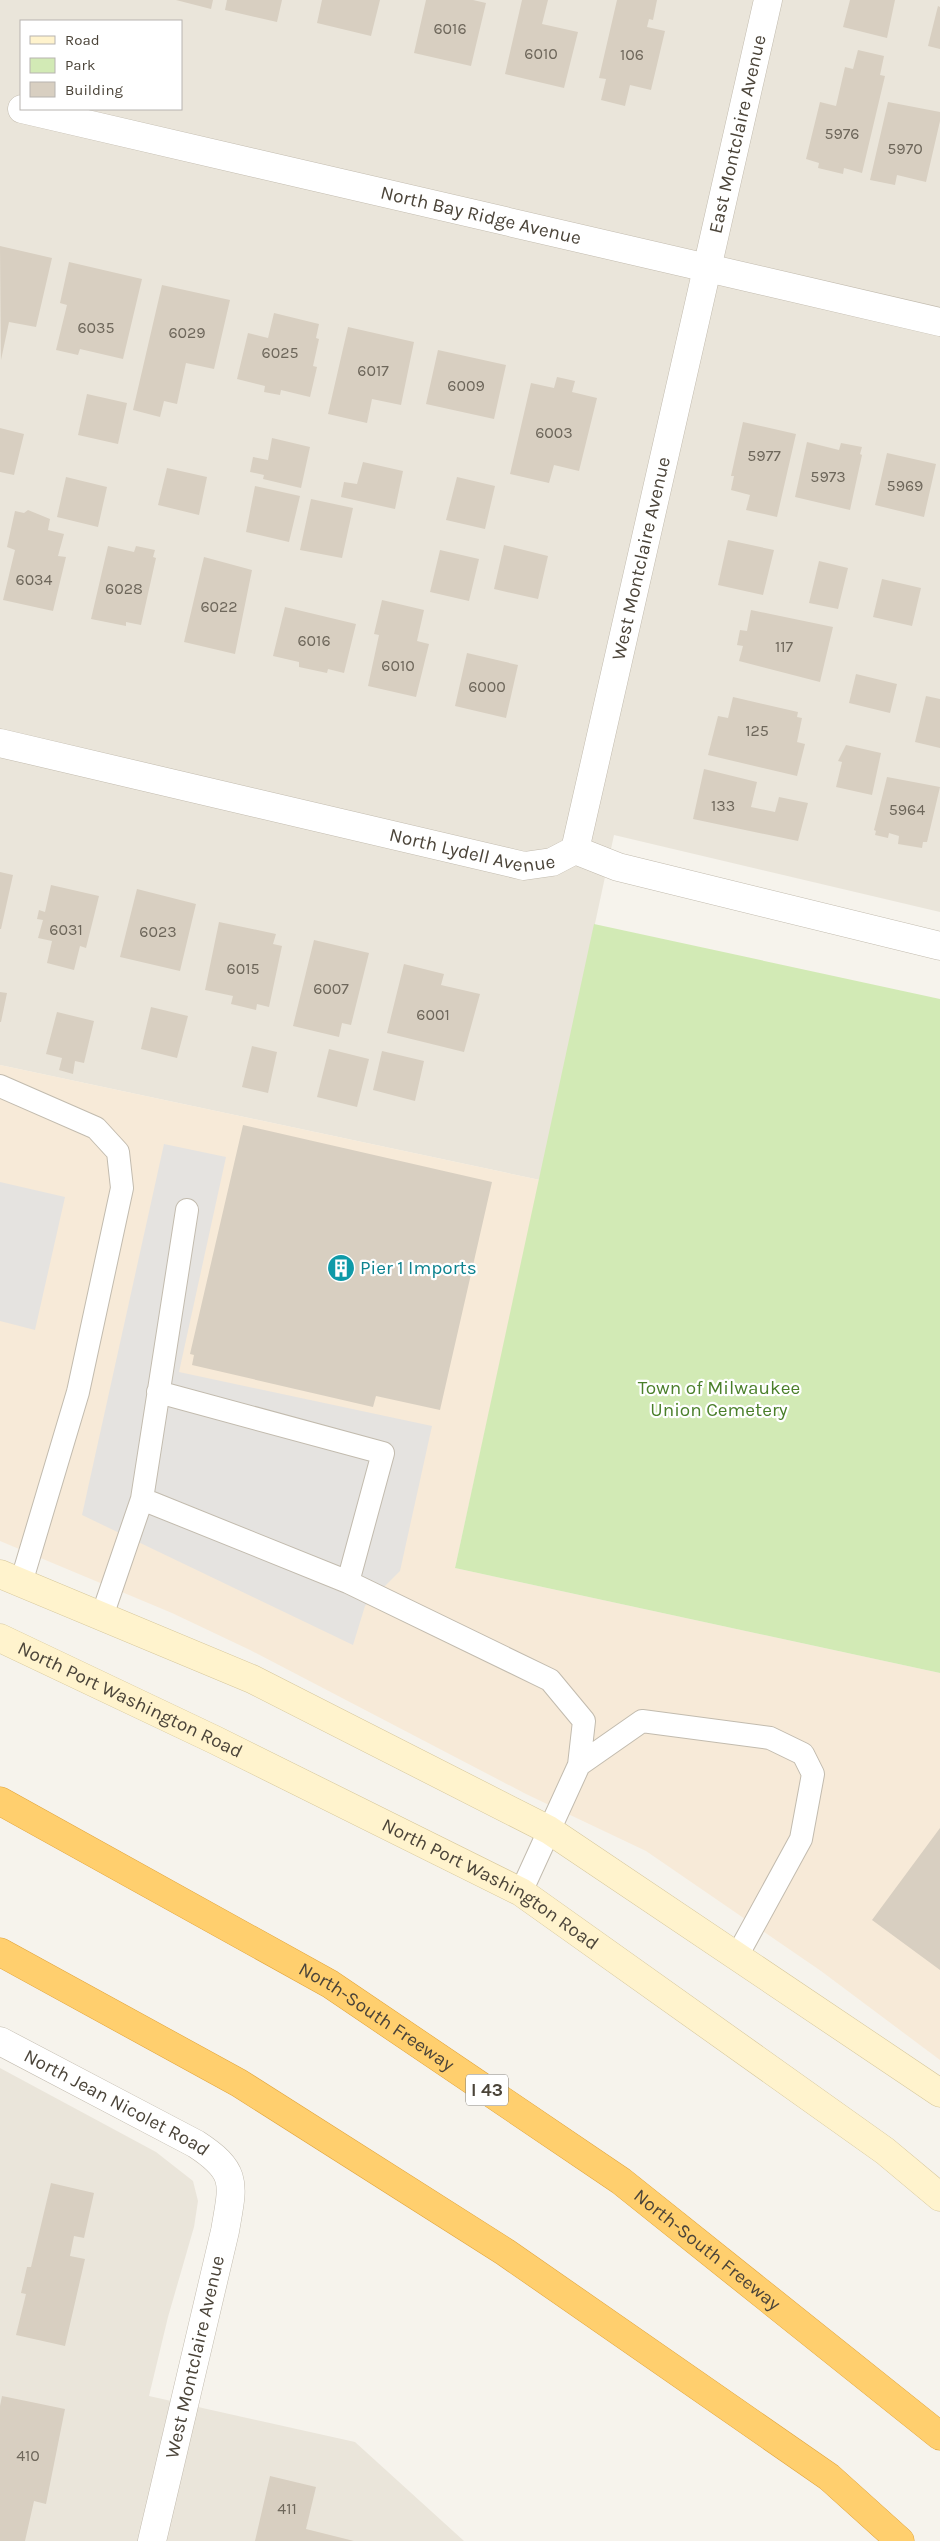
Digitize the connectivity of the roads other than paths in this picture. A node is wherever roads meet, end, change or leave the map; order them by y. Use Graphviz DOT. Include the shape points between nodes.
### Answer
graph roads {
  1 [pos="768,0"];
  2 [pos="0,104"];
  3 [pos="20,109"];
  4 [pos="26,110"];
  5 [pos="708,268"];
  6 [pos="940,322"];
  7 [pos="0,743"];
  8 [pos="575,850"];
  9 [pos="940,946"];
  10 [pos="0,1086"];
  11 [pos="186,1210"];
  12 [pos="158,1392"];
  13 [pos="142,1499"];
  14 [pos="10,1578"];
  15 [pos="348,1582"];
  16 [pos="102,1616"];
  17 [pos="0,1638"];
  18 [pos="579,1765"];
  19 [pos="0,1801"];
  20 [pos="549,1830"];
  21 [pos="521,1892"];
  22 [pos="0,1952"];
  23 [pos="737,1956"];
  24 [pos="0,2041"];
  25 [pos="940,2093"];
  26 [pos="228,2172"];
  27 [pos="940,2197"];
  28 [pos="940,2436"];
  29 [pos="152,2541"];
  30 [pos="900,2541"];
  1 -- 5 [label="street, East Montclaire Avenue"];
  2 -- 3 [label="street, North Bay Ridge Avenue"];
  4 -- 5 [label="street, North Bay Ridge Avenue"];
  5 -- 6 [label="street, North Bay Ridge Avenue"];
  5 -- 8 [label="street, West Montclaire Avenue"];
  7 -- 8 [label="street, North Lydell Avenue" via="524,866 552,862"];
  8 -- 9 [label="street, North Lydell Avenue" via="618,868"];
  10 -- 14 [label="lane" via="96,1128 118,1152 122,1188 78,1392"];
  11 -- 12 [label="lane"];
  12 -- 13 [label="lane"];
  12 -- 15 [label="lane" via="383,1453"];
  13 -- 15 [label="lane"];
  13 -- 16 [label="lane"];
  14 -- 16 [label="main road"];
  15 -- 18 [label="lane" via="550,1680 584,1721"];
  16 -- 20 [label="main road" via="252,1679"];
  17 -- 21 [label="main road, North Port Washington Road" via="216,1740"];
  18 -- 20 [label="lane"];
  18 -- 23 [label="lane" via="642,1721 770,1738 803,1754 813,1774 801,1839"];
  19 -- 28 [label="highway, North-South Freeway / I 43" via="330,1984 621,2181"];
  20 -- 21 [label="lane"];
  20 -- 23 [label="main road"];
  21 -- 27 [label="main road, North Port Washington Road" via="885,2151"];
  22 -- 30 [label="highway" via="239,2083 505,2252 829,2477"];
  23 -- 25 [label="main road"];
  24 -- 26 [label="street, North Jean Nicolet Road" via="196,2144 215,2156"];
  26 -- 29 [label="street, West Montclaire Avenue" via="230,2195 225,2231"];
}
